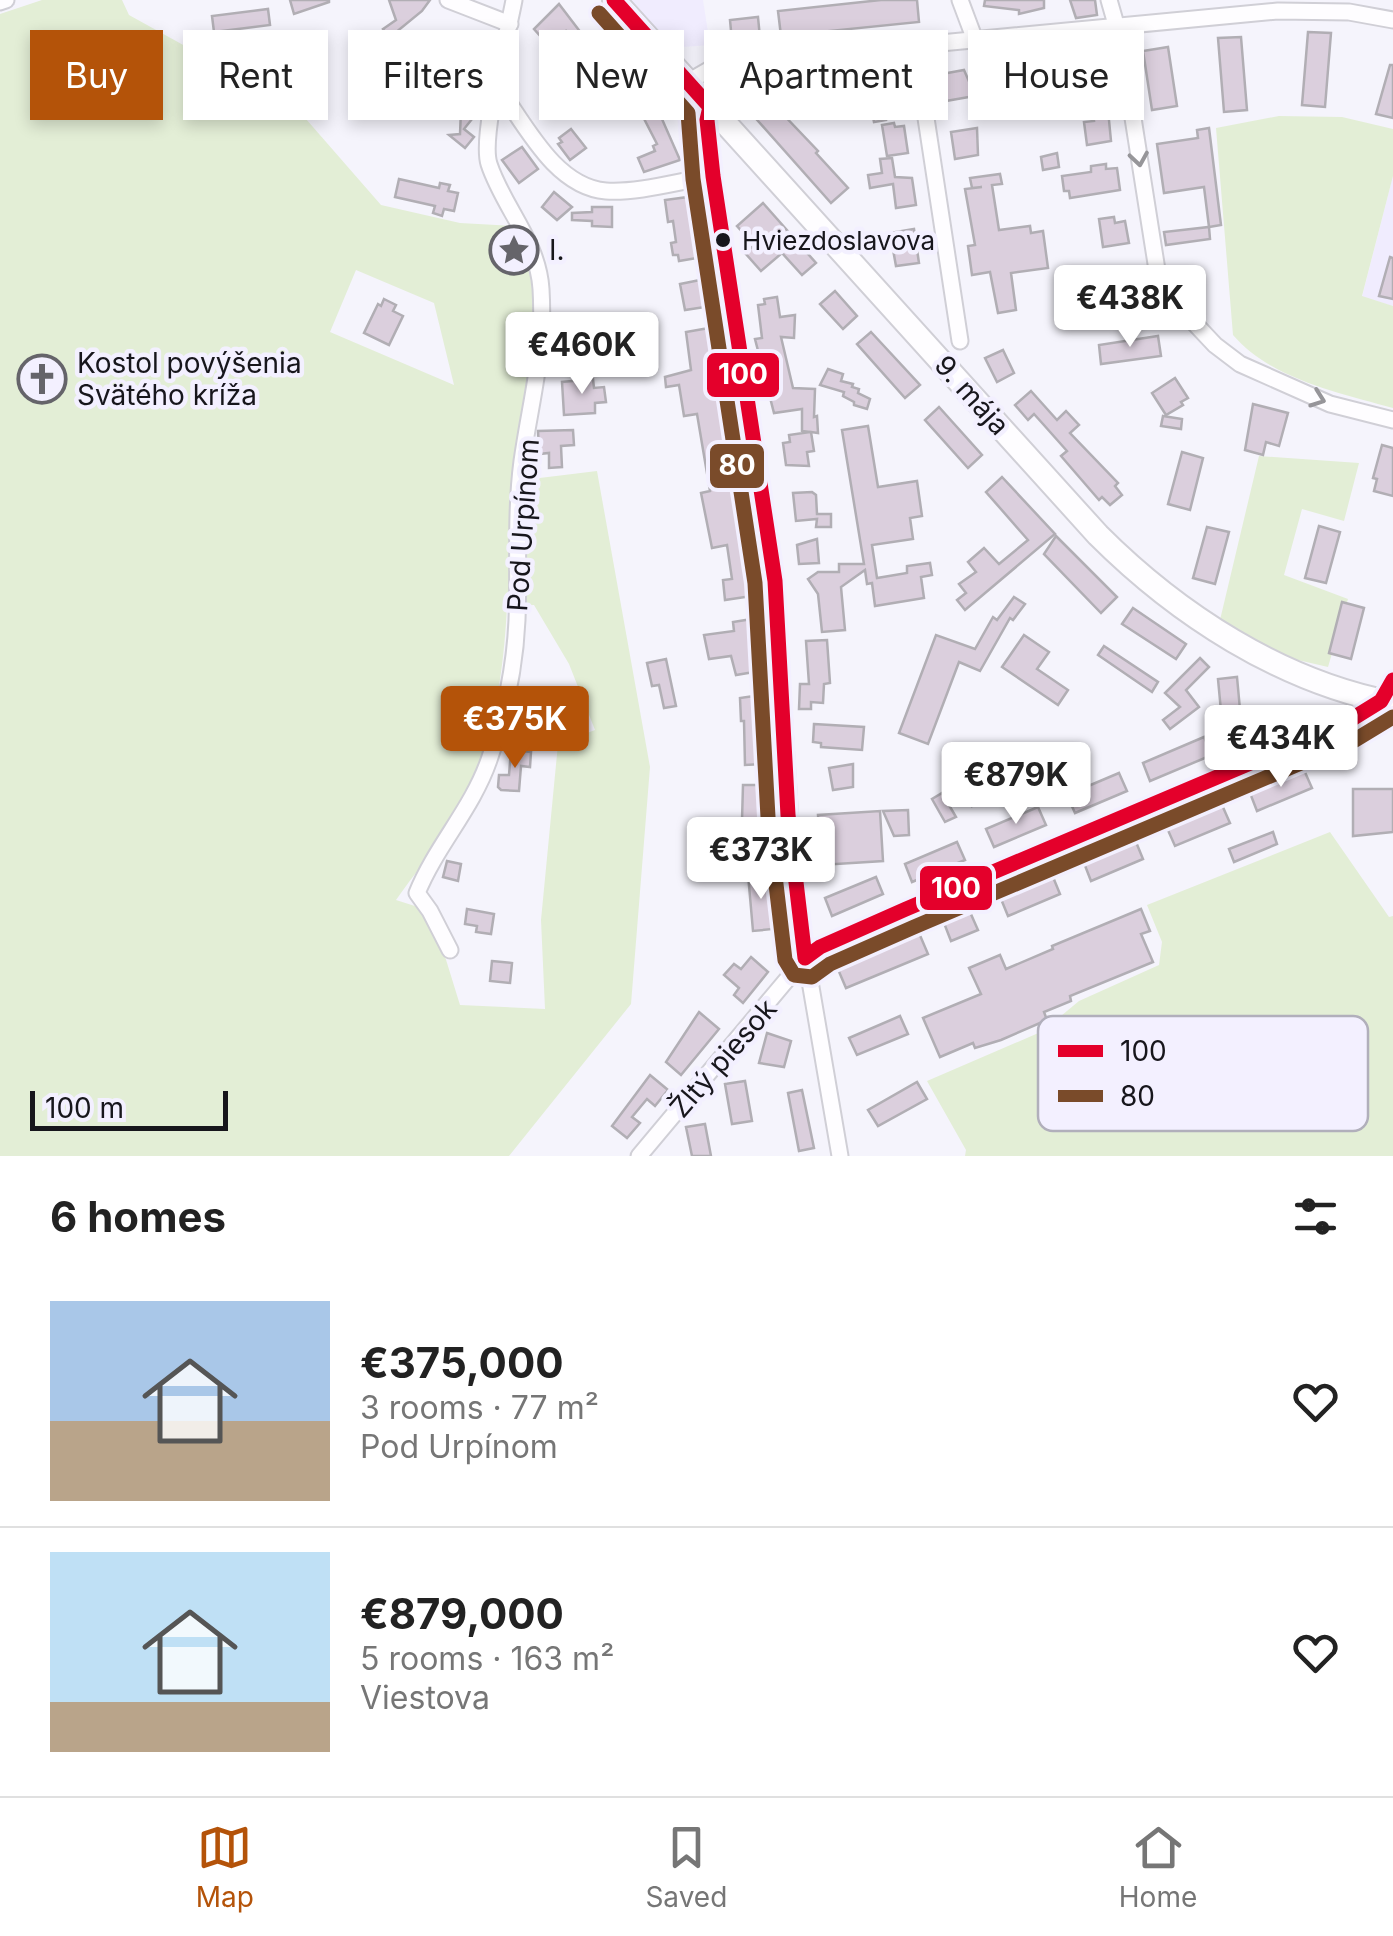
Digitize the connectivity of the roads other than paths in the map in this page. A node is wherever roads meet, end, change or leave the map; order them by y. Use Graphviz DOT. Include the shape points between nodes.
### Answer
graph roads {
  1 [pos="448,0"];
  2 [pos="514,0"];
  3 [pos="614,0"];
  4 [pos="960,0"];
  5 [pos="1109,0"];
  6 [pos="1276,6"];
  7 [pos="1393,20"];
  8 [pos="510,24"];
  9 [pos="1118,28"];
  10 [pos="509,30"];
  11 [pos="971,30"];
  12 [pos="1094,30"];
  13 [pos="704,73"];
  14 [pos="688,82"];
  15 [pos="704,99"];
  16 [pos="519,116"];
  17 [pos="491,120"];
  18 [pos="707,120"];
  19 [pos="723,120"];
  20 [pos="926,120"];
  21 [pos="713,176"];
  22 [pos="960,341"];
  23 [pos="1393,420"];
  24 [pos="1393,680"];
  25 [pos="1387,702"];
  26 [pos="450,950"];
  27 [pos="805,958"];
  28 [pos="639,1156"];
  29 [pos="840,1156"];
  1 -- 8 [label="street"];
  2 -- 8 [label="street, Pod Urpínom"];
  3 -- 14 [label="main road, 9. mája"];
  4 -- 11 [label="street"];
  5 -- 9 [label="street"];
  6 -- 7 [label="street"];
  6 -- 9 [label="street"];
  8 -- 10 [label="street, Pod Urpínom"];
  9 -- 12 [label="street"];
  9 -- 23 [label="street, one-way" via="1157,270 1183,310 1240,364 1330,404"];
  13 -- 14 [label="street"];
  14 -- 15 [label="main road, 9. mája"];
  16 -- 21 [label="street" via="555,164 587,186 619,190"];
  17 -- 26 [label="street, Pod Urpínom" via="487,154 494,176 538,268 542,346 522,461 515,640 500,721 474,794 417,893"];
  18 -- 21 [label="street"];
  19 -- 25 [label="main road, 9. mája" via="1142,578 1290,670"];
  20 -- 22 [label="street"];
  21 -- 27 [label="street" via="774,582 788,816"];
  24 -- 25 [label="main road"];
  25 -- 27 [label="street"];
  27 -- 28 [label="street, Žltý piesok"];
  27 -- 29 [label="street"];
}
